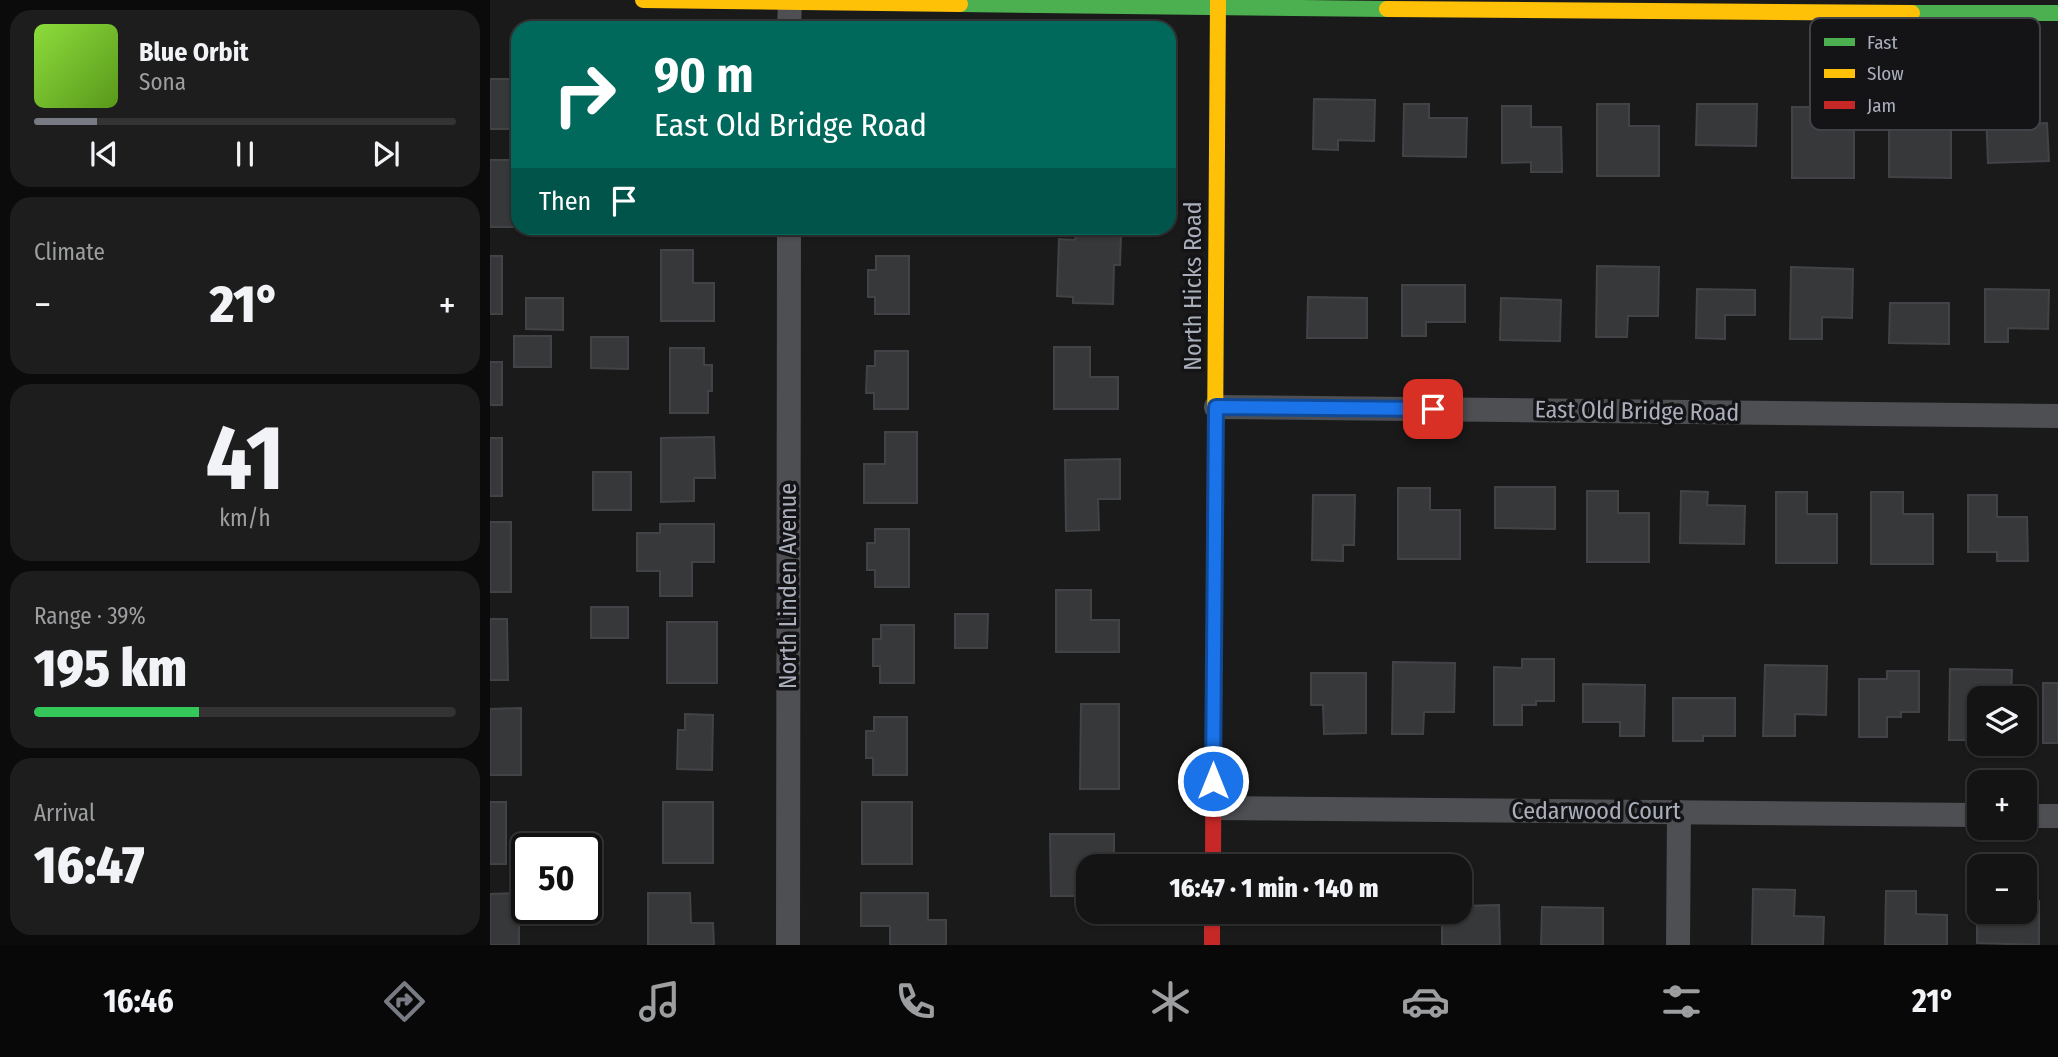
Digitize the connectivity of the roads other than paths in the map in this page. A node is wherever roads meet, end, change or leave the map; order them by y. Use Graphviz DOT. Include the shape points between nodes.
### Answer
graph roads {
  1 [pos="643,0"];
  2 [pos="790,2"];
  3 [pos="975,2"];
  4 [pos="1218,3"];
  5 [pos="2058,13"];
  6 [pos="789,21"];
  7 [pos="789,235"];
  8 [pos="1216,407"];
  9 [pos="2058,416"];
  10 [pos="1213,808"];
  11 [pos="1679,812"];
  12 [pos="1967,816"];
  13 [pos="2037,816"];
  14 [pos="2058,817"];
  15 [pos="1213,854"];
  16 [pos="1212,924"];
  17 [pos="788,945"];
  18 [pos="1212,945"];
  19 [pos="1678,945"];
  1 -- 2 [label="street"];
  2 -- 3 [label="street"];
  2 -- 6 [label="street"];
  3 -- 4 [label="street"];
  4 -- 5 [label="street" via="1746,13"];
  4 -- 8 [label="street, North Hicks Road"];
  7 -- 17 [label="street, North Linden Avenue"];
  8 -- 9 [label="street, East Old Bridge Road"];
  8 -- 10 [label="street, North Hicks Road"];
  10 -- 11 [label="street, Cedarwood Court"];
  10 -- 15 [label="street, North Hicks Road"];
  11 -- 12 [label="street, Cedarwood Court"];
  11 -- 19 [label="street"];
  13 -- 14 [label="street"];
  16 -- 18 [label="street"];
}
